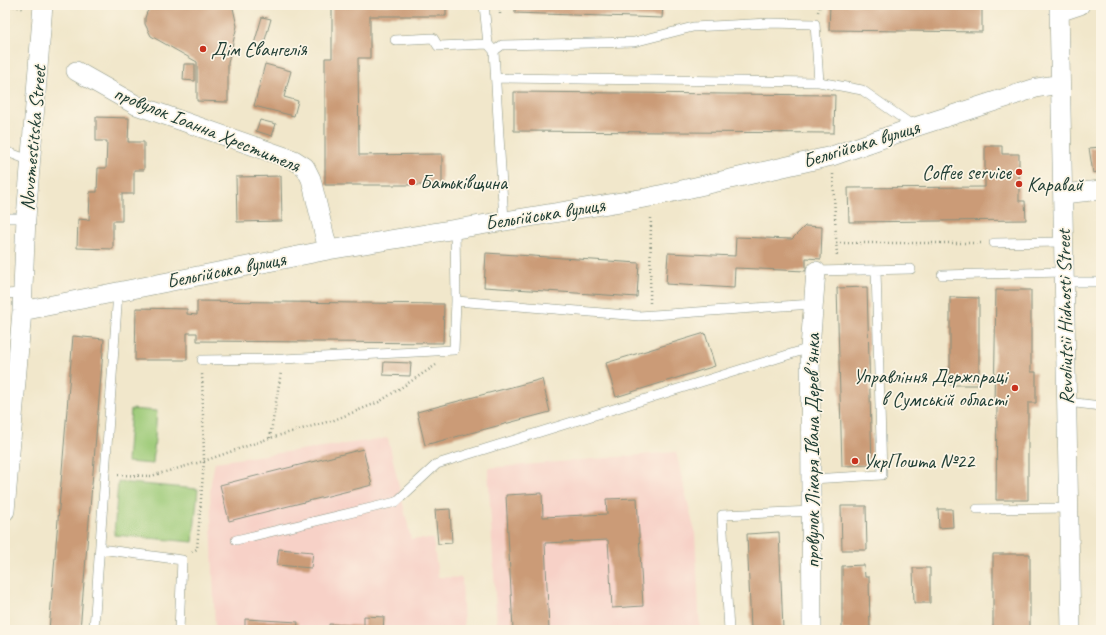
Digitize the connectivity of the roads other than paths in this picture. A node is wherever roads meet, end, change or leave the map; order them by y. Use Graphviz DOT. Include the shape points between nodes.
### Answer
graph roads {
  1 [pos="43,5"];
  2 [pos="484,5"];
  3 [pos="1080,5"];
  4 [pos="1059,8"];
  5 [pos="395,40"];
  6 [pos="491,48"];
  7 [pos="76,71"];
  8 [pos="496,78"];
  9 [pos="819,82"];
  10 [pos="1060,84"];
  11 [pos="915,127"];
  12 [pos="5,151"];
  13 [pos="31,161"];
  14 [pos="1101,190"];
  15 [pos="1063,194"];
  16 [pos="5,218"];
  17 [pos="26,218"];
  18 [pos="504,221"];
  19 [pos="455,228"];
  20 [pos="1064,242"];
  21 [pos="994,243"];
  22 [pos="328,250"];
  23 [pos="911,269"];
  24 [pos="876,270"];
  25 [pos="816,271"];
  26 [pos="942,275"];
  27 [pos="1064,277"];
  28 [pos="1101,282"];
  29 [pos="118,292"];
  30 [pos="16,299"];
  31 [pos="456,301"];
  32 [pos="813,304"];
  33 [pos="810,348"];
  34 [pos="202,360"];
  35 [pos="10,402"];
  36 [pos="1067,402"];
  37 [pos="1101,406"];
  38 [pos="812,478"];
  39 [pos="1069,508"];
  40 [pos="977,509"];
  41 [pos="5,511"];
  42 [pos="812,511"];
  43 [pos="236,540"];
  44 [pos="100,549"];
  45 [pos="96,630"];
  46 [pos="178,630"];
  47 [pos="729,630"];
  48 [pos="812,630"];
  49 [pos="1071,630"];
  1 -- 13 [label="street, Novomestitska Street"];
  2 -- 6 [label="lane"];
  3 -- 4 [label="street"];
  4 -- 10 [label="street, Revoliutsii Hidnosti Street"];
  5 -- 6 [label="lane" via="433,38 438,46"];
  6 -- 8 [label="lane"];
  6 -- 9 [label="lane" via="502,45 634,42 693,27 769,23 815,24"];
  7 -- 22 [label="street, провулок Іоанна Хрестителя" via="136,105 294,160 305,167 311,178"];
  8 -- 9 [label="lane"];
  8 -- 18 [label="lane"];
  9 -- 11 [label="lane" via="862,90"];
  10 -- 11 [label="street, Бельгійська вулиця" via="1036,88"];
  10 -- 15 [label="street, Revoliutsii Hidnosti Street"];
  11 -- 18 [label="street, Бельгійська вулиця" via="832,156 651,197"];
  12 -- 13 [label="lane"];
  13 -- 17 [label="street, Novomestitska Street"];
  14 -- 15 [label="street"];
  15 -- 20 [label="street, Revoliutsii Hidnosti Street"];
  16 -- 17 [label="lane"];
  17 -- 30 [label="street, Novomestitska Street"];
  18 -- 19 [label="street, Бельгійська вулиця"];
  19 -- 22 [label="street, Бельгійська вулиця"];
  19 -- 31 [label="lane"];
  20 -- 21 [label="lane"];
  20 -- 27 [label="street, Revoliutsii Hidnosti Street"];
  22 -- 29 [label="street, Бельгійська вулиця"];
  23 -- 24 [label="lane"];
  24 -- 25 [label="lane"];
  24 -- 38 [label="lane" via="882,475"];
  25 -- 32 [label="street, провулок Лікаря Івана Деревʼянка"];
  26 -- 27 [label="lane"];
  27 -- 28 [label="lane"];
  27 -- 36 [label="street, Revoliutsii Hidnosti Street"];
  29 -- 30 [label="street, Бельгійська вулиця"];
  29 -- 44 [label="lane"];
  30 -- 35 [label="street, Novomestitska Street"];
  31 -- 32 [label="lane" via="639,316"];
  31 -- 34 [label="lane" via="454,350 283,360"];
  32 -- 33 [label="street, провулок Лікаря Івана Деревʼянка"];
  33 -- 38 [label="street, провулок Лікаря Івана Деревʼянка"];
  33 -- 43 [label="lane" via="437,464 396,502"];
  35 -- 41 [label="street, Novomestitska Street"];
  36 -- 37 [label="lane"];
  36 -- 39 [label="street, Revoliutsii Hidnosti Street"];
  38 -- 42 [label="street, провулок Лікаря Івана Деревʼянка"];
  39 -- 40 [label="lane"];
  39 -- 49 [label="street, Revoliutsii Hidnosti Street"];
  42 -- 47 [label="lane" via="722,515"];
  42 -- 48 [label="street, провулок Лікаря Івана Деревʼянка"];
  44 -- 45 [label="lane" via="94,628"];
  44 -- 46 [label="lane" via="182,560"];
}
